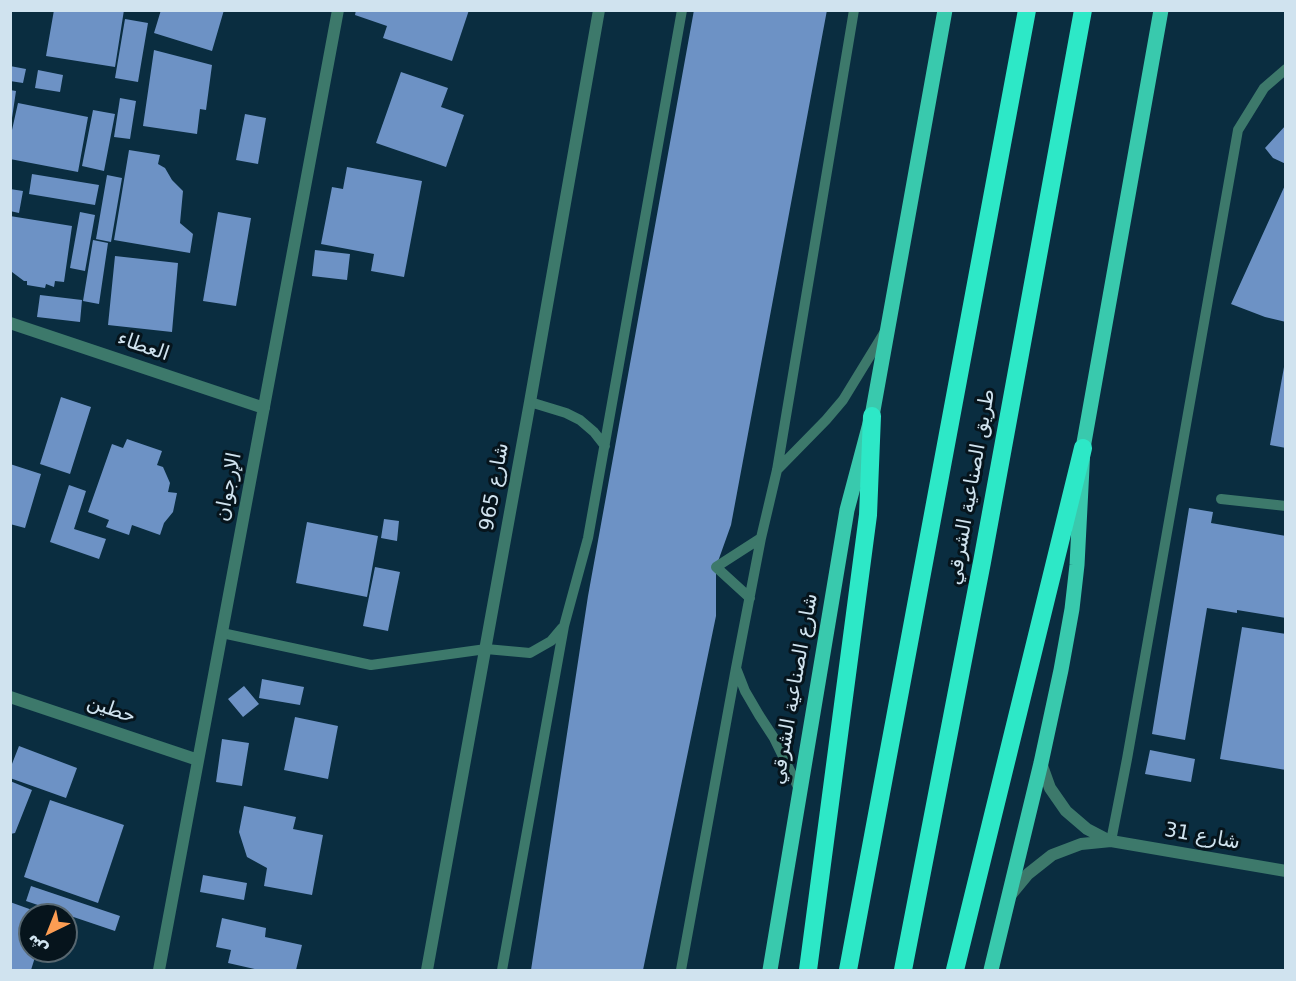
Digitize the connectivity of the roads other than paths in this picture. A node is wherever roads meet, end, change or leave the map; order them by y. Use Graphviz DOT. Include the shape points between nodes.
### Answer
graph roads {
  1 [pos="338,10"];
  2 [pos="599,10"];
  3 [pos="682,10"];
  4 [pos="854,10"];
  5 [pos="945,10"];
  6 [pos="1027,10"];
  7 [pos="1083,10"];
  8 [pos="1161,11"];
  9 [pos="1286,69"];
  10 [pos="10,323"];
  11 [pos="889,325"];
  12 [pos="530,402"];
  13 [pos="264,408"];
  14 [pos="872,416"];
  15 [pos="605,446"];
  16 [pos="1083,448"];
  17 [pos="777,470"];
  18 [pos="1221,499"];
  19 [pos="1286,506"];
  20 [pos="761,538"];
  21 [pos="750,598"];
  22 [pos="564,626"];
  23 [pos="222,633"];
  24 [pos="486,649"];
  25 [pos="736,668"];
  26 [pos="10,697"];
  27 [pos="198,760"];
  28 [pos="1041,763"];
  29 [pos="799,789"];
  30 [pos="1111,841"];
  31 [pos="1286,871"];
  32 [pos="1009,898"];
  33 [pos="159,970"];
  34 [pos="427,970"];
  35 [pos="502,970"];
  36 [pos="681,970"];
  37 [pos="770,970"];
  38 [pos="808,970"];
  39 [pos="848,970"];
  40 [pos="903,970"];
  41 [pos="955,970"];
  42 [pos="991,970"];
  1 -- 13 [label="street, الإرجوان"];
  2 -- 12 [label="street, شارع 965"];
  3 -- 15 [label="lane"];
  4 -- 17 [label="lane"];
  5 -- 11 [label="main road"];
  6 -- 39 [label="highway, طريق الصناعية الشرقي"];
  7 -- 40 [label="highway, طريق الصناعية الشرقي"];
  8 -- 16 [label="main road"];
  9 -- 30 [label="lane" via="1264,88 1238,130"];
  10 -- 13 [label="street, العطاء"];
  11 -- 14 [label="main road"];
  11 -- 17 [label="lane" via="843,400"];
  12 -- 15 [label="lane" via="580,420"];
  12 -- 24 [label="street, شارع 965"];
  13 -- 23 [label="street, الإرجوان"];
  14 -- 29 [label="main road, شارع الصناعية الشرقي" via="847,510"];
  14 -- 38 [label="highway" via="868,515"];
  15 -- 22 [label="lane" via="593,539"];
  16 -- 28 [label="main road" via="1072,609"];
  16 -- 41 [label="highway"];
  17 -- 20 [label="lane"];
  18 -- 19 [label="lane"];
  20 -- 21 [label="lane"];
  20 -- 21 [label="lane" via="716,567"];
  21 -- 25 [label="lane"];
  22 -- 24 [label="lane" via="551,641 530,653"];
  22 -- 35 [label="lane"];
  23 -- 24 [label="lane" via="371,665"];
  23 -- 27 [label="street, الإرجوان"];
  24 -- 34 [label="street, شارع 965"];
  25 -- 29 [label="lane"];
  25 -- 36 [label="lane"];
  26 -- 27 [label="street, حطين"];
  27 -- 33 [label="street, الإرجوان"];
  28 -- 30 [label="street, شارع 31" via="1050,788 1066,811 1087,829"];
  28 -- 32 [label="main road"];
  29 -- 37 [label="main road, شارع الصناعية الشرقي"];
  30 -- 31 [label="street, شارع 31"];
  30 -- 32 [label="street, شارع 31" via="1081,844 1052,855 1028,874"];
  32 -- 42 [label="main road"];
}
